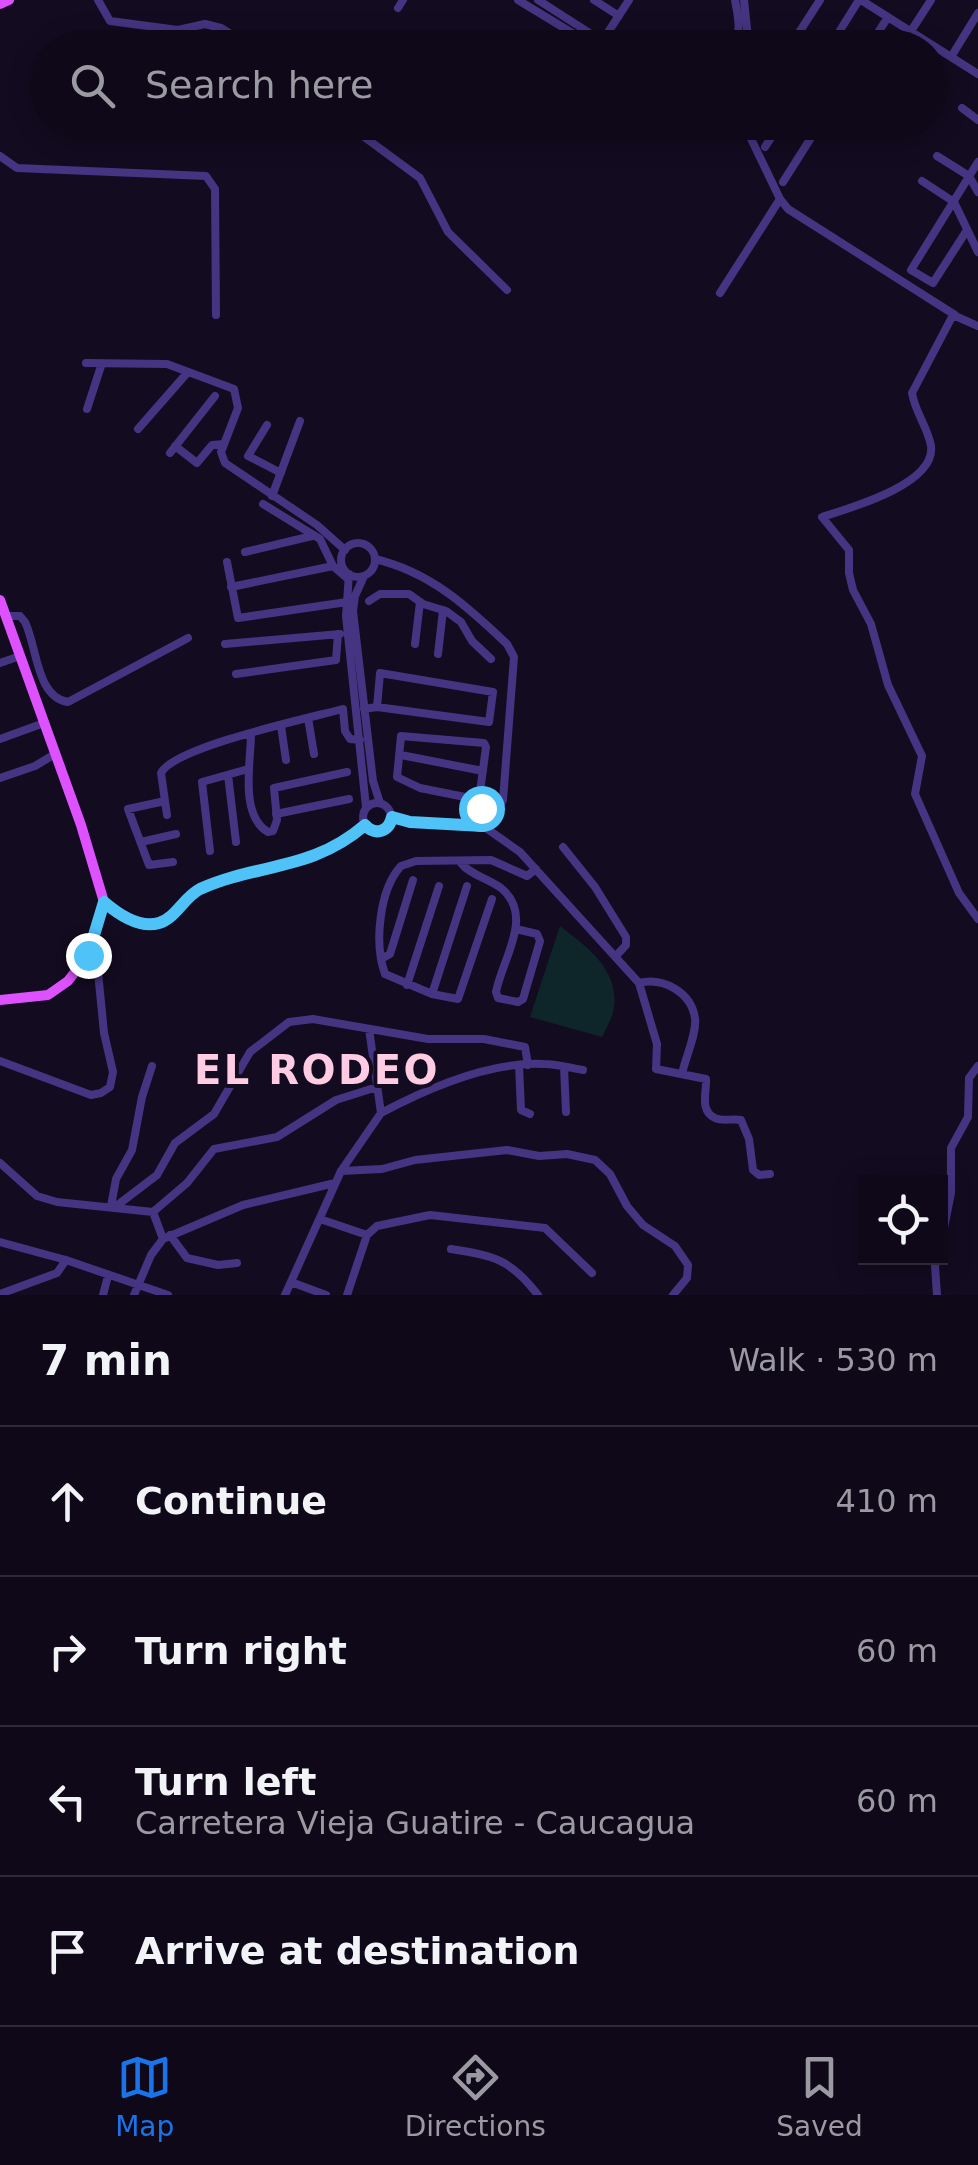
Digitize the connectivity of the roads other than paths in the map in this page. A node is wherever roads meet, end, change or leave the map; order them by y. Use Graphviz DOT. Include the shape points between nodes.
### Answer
graph roads {
  1 [pos="9,0"];
  2 [pos="98,0"];
  3 [pos="518,0"];
  4 [pos="538,0"];
  5 [pos="594,0"];
  6 [pos="629,0"];
  7 [pos="735,0"];
  8 [pos="744,0"];
  9 [pos="820,0"];
  10 [pos="860,0"];
  11 [pos="931,0"];
  12 [pos="874,3"];
  13 [pos="0,4"];
  14 [pos="978,13"];
  15 [pos="619,16"];
  16 [pos="888,17"];
  17 [pos="178,30"];
  18 [pos="178,30"];
  19 [pos="224,30"];
  20 [pos="574,30"];
  21 [pos="580,30"];
  22 [pos="610,30"];
  23 [pos="738,30"];
  24 [pos="747,30"];
  25 [pos="801,30"];
  26 [pos="841,30"];
  27 [pos="880,30"];
  28 [pos="908,30"];
  29 [pos="912,30"];
  30 [pos="948,55"];
  31 [pos="951,57"];
  32 [pos="978,74"];
  33 [pos="962,108"];
  34 [pos="978,120"];
  35 [pos="368,140"];
  36 [pos="752,140"];
  37 [pos="769,140"];
  38 [pos="810,140"];
  39 [pos="764,148"];
  40 [pos="0,156"];
  41 [pos="937,156"];
  42 [pos="978,162"];
  43 [pos="970,176"];
  44 [pos="922,181"];
  45 [pos="783,182"];
  46 [pos="978,192"];
  47 [pos="780,199"];
  48 [pos="954,202"];
  49 [pos="967,230"];
  50 [pos="978,252"];
  51 [pos="507,290"];
  52 [pos="720,294"];
  53 [pos="216,315"];
  54 [pos="978,325"];
  55 [pos="86,362"];
  56 [pos="102,363"];
  57 [pos="188,372"];
  58 [pos="215,396"];
  59 [pos="87,409"];
  60 [pos="300,421"];
  61 [pos="267,425"];
  62 [pos="138,429"];
  63 [pos="224,444"];
  64 [pos="281,473"];
  65 [pos="272,496"];
  66 [pos="262,504"];
  67 [pos="312,536"];
  68 [pos="345,550"];
  69 [pos="245,552"];
  70 [pos="375,560"];
  71 [pos="227,562"];
  72 [pos="334,566"];
  73 [pos="349,576"];
  74 [pos="364,576"];
  75 [pos="231,587"];
  76 [pos="452,596"];
  77 [pos="0,600"];
  78 [pos="369,600"];
  79 [pos="347,602"];
  80 [pos="420,602"];
  81 [pos="444,610"];
  82 [pos="6,616"];
  83 [pos="343,634"];
  84 [pos="188,638"];
  85 [pos="225,644"];
  86 [pos="415,644"];
  87 [pos="438,654"];
  88 [pos="20,656"];
  89 [pos="490,659"];
  90 [pos="0,663"];
  91 [pos="236,674"];
  92 [pos="364,708"];
  93 [pos="377,708"];
  94 [pos="308,718"];
  95 [pos="44,722"];
  96 [pos="281,726"];
  97 [pos="251,734"];
  98 [pos="0,739"];
  99 [pos="360,740"];
  100 [pos="55,754"];
  101 [pos="314,754"];
  102 [pos="401,754"];
  103 [pos="286,760"];
  104 [pos="248,770"];
  105 [pos="483,771"];
  106 [pos="347,772"];
  107 [pos="228,775"];
  108 [pos="0,778"];
  109 [pos="349,799"];
  110 [pos="480,800"];
  111 [pos="165,801"];
  112 [pos="380,803"];
  113 [pos="366,807"];
  114 [pos="276,814"];
  115 [pos="167,815"];
  116 [pos="392,817"];
  117 [pos="485,824"];
  118 [pos="365,825"];
  119 [pos="176,834"];
  120 [pos="141,842"];
  121 [pos="236,842"];
  122 [pos="564,847"];
  123 [pos="210,851"];
  124 [pos="173,862"];
  125 [pos="461,862"];
  126 [pos="536,869"];
  127 [pos="413,880"];
  128 [pos="439,886"];
  129 [pos="467,886"];
  130 [pos="492,899"];
  131 [pos="104,902"];
  132 [pos="978,919"];
  133 [pos="516,929"];
  134 [pos="88,955"];
  135 [pos="616,956"];
  136 [pos="381,960"];
  137 [pos="639,983"];
  138 [pos="407,984"];
  139 [pos="432,994"];
  140 [pos="0,1000"];
  141 [pos="369,1029"];
  142 [pos="0,1061"];
  143 [pos="524,1065"];
  144 [pos="152,1066"];
  145 [pos="978,1066"];
  146 [pos="564,1067"];
  147 [pos="583,1070"];
  148 [pos="682,1074"];
  149 [pos="377,1087"];
  150 [pos="566,1112"];
  151 [pos="381,1113"];
  152 [pos="530,1114"];
  153 [pos="0,1162"];
  154 [pos="341,1172"];
  155 [pos="770,1174"];
  156 [pos="335,1183"];
  157 [pos="113,1206"];
  158 [pos="948,1207"];
  159 [pos="153,1212"];
  160 [pos="320,1219"];
  161 [pos="366,1235"];
  162 [pos="166,1237"];
  163 [pos="0,1242"];
  164 [pos="450,1249"];
  165 [pos="66,1260"];
  166 [pos="237,1264"];
  167 [pos="934,1265"];
  168 [pos="592,1273"];
  169 [pos="108,1276"];
  170 [pos="291,1282"];
  171 [pos="136,1290"];
  172 [pos="0,1294"];
  173 [pos="12,1294"];
  174 [pos="103,1295"];
  175 [pos="168,1295"];
  176 [pos="284,1295"];
  177 [pos="326,1295"];
  178 [pos="347,1295"];
  179 [pos="538,1295"];
  180 [pos="673,1295"];
  181 [pos="937,1295"];
  1 -- 13 [label="main road"];
  2 -- 17 [label="street" via="110,21"];
  3 -- 20 [label="street"];
  4 -- 21 [label="street"];
  5 -- 15 [label="street"];
  6 -- 15 [label="street"];
  7 -- 23 [label="street"];
  8 -- 24 [label="street"];
  9 -- 25 [label="street"];
  10 -- 12 [label="street"];
  10 -- 26 [label="street"];
  11 -- 29 [label="street"];
  12 -- 16 [label="street"];
  14 -- 31 [label="street"];
  15 -- 22 [label="street"];
  16 -- 27 [label="street"];
  16 -- 28 [label="street"];
  18 -- 19 [label="street" via="205,24"];
  30 -- 31 [label="street"];
  31 -- 32 [label="street"];
  33 -- 34 [label="street"];
  35 -- 51 [label="street" via="420,178 448,232"];
  36 -- 47 [label="street"];
  37 -- 39 [label="street"];
  38 -- 45 [label="street"];
  40 -- 53 [label="street" via="17,168 206,176 215,189"];
  41 -- 43 [label="street"];
  42 -- 43 [label="street"];
  43 -- 46 [label="street"];
  43 -- 48 [label="street"];
  44 -- 48 [label="street"];
  47 -- 52 [label="street"];
  47 -- 54 [label="street" via="797,216"];
  48 -- 49 [label="street"];
  48 -- 49 [label="street" via="911,270 933,284"];
  49 -- 50 [label="street"];
  54 -- 132 [label="street" via="953,315 918,375 914,404 931,446 922,472 822,517 849,550 853,590 922,756 915,794 959,893"];
  55 -- 56 [label="street"];
  56 -- 57 [label="street" via="167,364"];
  56 -- 59 [label="street"];
  57 -- 62 [label="street"];
  57 -- 63 [label="street" via="234,389 238,408"];
  58 -- 63 [label="street" via="172,450 197,463 212,446"];
  60 -- 64 [label="street"];
  61 -- 64 [label="street" via="248,456"];
  63 -- 65 [label="street" via="224,463"];
  64 -- 65 [label="street"];
  65 -- 68 [label="street"];
  66 -- 67 [label="street"];
  67 -- 69 [label="street"];
  67 -- 72 [label="street"];
  68 -- 70 [label="street" via="361,544"];
  68 -- 73 [label="street" via="342,566"];
  70 -- 74 [label="street"];
  70 -- 76 [label="street" via="432,580"];
  71 -- 75 [label="street"];
  72 -- 73 [label="street"];
  72 -- 75 [label="street"];
  73 -- 74 [label="street"];
  73 -- 79 [label="street"];
  74 -- 92 [label="street" via="353,611"];
  75 -- 79 [label="street" via="238,618"];
  76 -- 81 [label="street"];
  76 -- 117 [label="street" via="508,644 514,658 503,800"];
  77 -- 82 [label="main road"];
  78 -- 80 [label="street" via="394,592"];
  79 -- 83 [label="street"];
  80 -- 81 [label="street"];
  80 -- 86 [label="street"];
  81 -- 87 [label="street"];
  81 -- 89 [label="street"];
  82 -- 84 [label="street" via="25,622 45,684 60,702"];
  82 -- 88 [label="main road"];
  83 -- 85 [label="street"];
  83 -- 91 [label="street" via="336,660"];
  83 -- 99 [label="street"];
  88 -- 90 [label="street"];
  88 -- 95 [label="main road"];
  92 -- 93 [label="street"];
  92 -- 112 [label="street"];
  93 -- 93 [label="street" via="489,722 494,692 380,673"];
  94 -- 96 [label="street"];
  94 -- 99 [label="street" via="343,708 345,731"];
  94 -- 101 [label="street"];
  95 -- 98 [label="street"];
  95 -- 100 [label="main road"];
  96 -- 97 [label="street"];
  96 -- 103 [label="street"];
  97 -- 104 [label="street"];
  97 -- 111 [label="street" via="194,750 164,767"];
  99 -- 113 [label="street"];
  100 -- 108 [label="street"];
  100 -- 131 [label="main road"];
  102 -- 105 [label="street"];
  102 -- 105 [label="street" via="401,736 476,740 486,747"];
  102 -- 110 [label="street" via="397,777"];
  104 -- 107 [label="street"];
  104 -- 114 [label="street" via="257,823 274,832"];
  105 -- 110 [label="street"];
  106 -- 114 [label="street" via="274,788"];
  107 -- 121 [label="street"];
  107 -- 123 [label="street" via="202,782"];
  109 -- 114 [label="street"];
  110 -- 117 [label="street"];
  111 -- 115 [label="street"];
  111 -- 120 [label="street" via="128,809"];
  112 -- 113 [label="street"];
  112 -- 116 [label="street"];
  113 -- 118 [label="street"];
  116 -- 117 [label="street"];
  116 -- 118 [label="street" via="381,831"];
  117 -- 126 [label="street"];
  118 -- 131 [label="street" via="343,844 289,866 196,891 156,925 138,923"];
  119 -- 120 [label="street"];
  120 -- 124 [label="street" via="149,865"];
  122 -- 135 [label="street" via="626,937"];
  125 -- 126 [label="street" via="496,862 527,876"];
  125 -- 133 [label="street" via="511,899"];
  125 -- 136 [label="street" via="411,862 398,869 385,900"];
  126 -- 135 [label="street"];
  127 -- 136 [label="street" via="390,954"];
  128 -- 138 [label="street"];
  129 -- 139 [label="street"];
  130 -- 139 [label="street" via="461,996"];
  131 -- 134 [label="main road"];
  133 -- 133 [label="street" via="496,992 518,1002 540,940"];
  134 -- 140 [label="main road" via="48,995"];
  134 -- 142 [label="street" via="98,972 112,1072 108,1090 84,1093"];
  135 -- 137 [label="street"];
  136 -- 138 [label="street" via="385,974"];
  137 -- 148 [label="street" via="656,1044 655,1068"];
  137 -- 148 [label="street" via="671,986 692,1010 695,1024"];
  138 -- 139 [label="street"];
  141 -- 143 [label="street" via="525,1047"];
  141 -- 149 [label="street"];
  141 -- 157 [label="street" via="313,1019 282,1025 250,1052 214,1114 175,1143 154,1179"];
  143 -- 146 [label="street"];
  143 -- 151 [label="street" via="475,1074"];
  143 -- 152 [label="street" via="522,1110"];
  144 -- 157 [label="street"];
  145 -- 158 [label="street" via="969,1078 968,1117 951,1148"];
  146 -- 147 [label="street"];
  146 -- 150 [label="street"];
  148 -- 155 [label="street" via="706,1079 708,1112 743,1122 752,1170"];
  149 -- 151 [label="street"];
  149 -- 159 [label="street" via="336,1100 277,1137 214,1149"];
  151 -- 154 [label="street"];
  153 -- 157 [label="street" via="37,1196"];
  154 -- 156 [label="street"];
  154 -- 180 [label="street" via="507,1150 595,1160 626,1206 675,1246 688,1266"];
  156 -- 160 [label="street"];
  156 -- 162 [label="street" via="243,1205"];
  157 -- 159 [label="street"];
  159 -- 162 [label="street"];
  160 -- 161 [label="street"];
  160 -- 170 [label="street"];
  161 -- 168 [label="street" via="378,1226 430,1215 545,1228"];
  161 -- 178 [label="street"];
  162 -- 166 [label="street" via="186,1258"];
  162 -- 171 [label="street"];
  163 -- 165 [label="street"];
  164 -- 179 [label="street" via="508,1263"];
  165 -- 169 [label="street"];
  165 -- 173 [label="street" via="56,1274"];
  167 -- 181 [label="street"];
  169 -- 171 [label="street"];
  169 -- 174 [label="street"];
  170 -- 176 [label="street"];
  170 -- 177 [label="street"];
  171 -- 175 [label="street"];
  172 -- 173 [label="street"];
}
